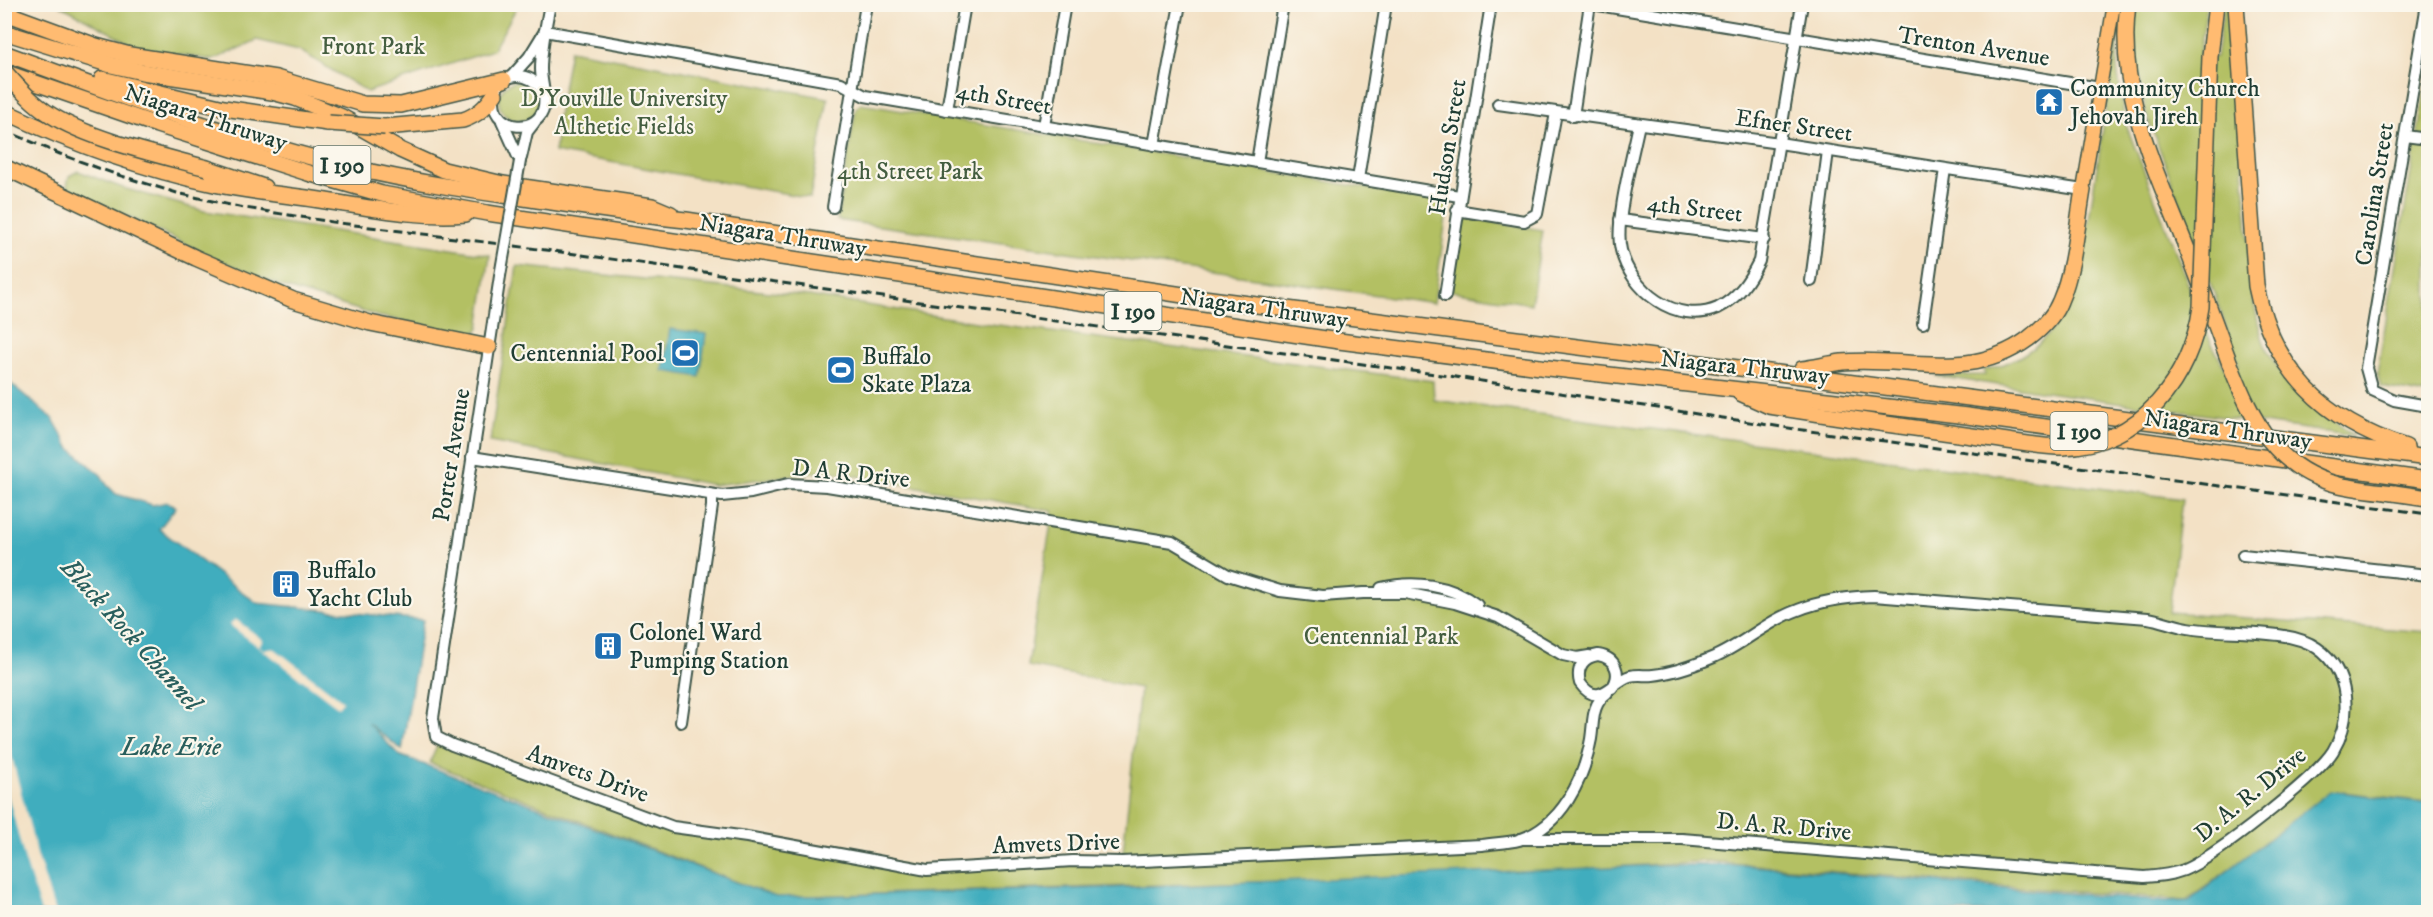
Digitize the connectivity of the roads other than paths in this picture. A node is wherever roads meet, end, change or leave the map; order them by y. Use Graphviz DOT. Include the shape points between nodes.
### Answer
graph roads {
  1 [pos="550,4"];
  2 [pos="866,4"];
  3 [pos="965,4"];
  4 [pos="1065,4"];
  5 [pos="1180,4"];
  6 [pos="1283,4"];
  7 [pos="1386,4"];
  8 [pos="1491,4"];
  9 [pos="1591,4"];
  10 [pos="1802,4"];
  11 [pos="2114,4"];
  12 [pos="2128,4"];
  13 [pos="2216,4"];
  14 [pos="2236,4"];
  15 [pos="2427,4"];
  16 [pos="4,10"];
  17 [pos="2427,18"];
  18 [pos="4,27"];
  19 [pos="545,31"];
  20 [pos="4,32"];
  21 [pos="1797,39"];
  22 [pos="39,43"];
  23 [pos="4,53"];
  24 [pos="44,68"];
  25 [pos="4,71"];
  26 [pos="508,78"];
  27 [pos="852,88"];
  28 [pos="2100,88"];
  29 [pos="495,94"];
  30 [pos="544,94"];
  31 [pos="1498,104"];
  32 [pos="947,110"];
  33 [pos="4,111"];
  34 [pos="1556,113"];
  35 [pos="1573,116"];
  36 [pos="501,118"];
  37 [pos="537,120"];
  38 [pos="1639,124"];
  39 [pos="1044,126"];
  40 [pos="2405,136"];
  41 [pos="2428,139"];
  42 [pos="1779,143"];
  43 [pos="1154,145"];
  44 [pos="1828,150"];
  45 [pos="520,161"];
  46 [pos="1257,162"];
  47 [pos="4,167"];
  48 [pos="1945,169"];
  49 [pos="1359,179"];
  50 [pos="2083,190"];
  51 [pos="280,194"];
  52 [pos="1459,196"];
  53 [pos="833,207"];
  54 [pos="1457,210"];
  55 [pos="486,213"];
  56 [pos="686,220"];
  57 [pos="1620,220"];
  58 [pos="1763,243"];
  59 [pos="1811,281"];
  60 [pos="1445,296"];
  61 [pos="1923,323"];
  62 [pos="489,347"];
  63 [pos="1785,372"];
  64 [pos="1729,388"];
  65 [pos="2428,406"];
  66 [pos="2428,456"];
  67 [pos="472,457"];
  68 [pos="2428,480"];
  69 [pos="712,495"];
  70 [pos="2428,498"];
  71 [pos="2243,555"];
  72 [pos="2428,575"];
  73 [pos="1563,655"];
  74 [pos="1595,655"];
  75 [pos="1611,660"];
  76 [pos="1635,675"];
  77 [pos="1581,685"];
  78 [pos="1611,689"];
  79 [pos="1594,709"];
  80 [pos="681,722"];
  81 [pos="452,745"];
  82 [pos="1520,840"];
  1 -- 19 [label="street, Porter Avenue"];
  2 -- 27 [label="street"];
  3 -- 32 [label="street"];
  4 -- 39 [label="street"];
  5 -- 43 [label="street"];
  6 -- 46 [label="street"];
  7 -- 49 [label="street"];
  8 -- 52 [label="street, Hudson Street"];
  9 -- 21 [label="street, Trenton Avenue"];
  9 -- 35 [label="street"];
  10 -- 21 [label="street"];
  11 -- 28 [label="main road"];
  12 -- 70 [label="highway, bridge" via="2125,57 2134,112 2256,423 2293,462 2320,478"];
  13 -- 64 [label="highway, bridge" via="2210,56 2201,307 2188,358 2167,393 2147,414 2105,437 2063,447 1769,406"];
  14 -- 66 [label="highway" via="2256,286 2268,330 2294,372 2330,410 2372,436"];
  15 -- 17 [label="street, Carolina Street"];
  16 -- 26 [label="highway" via="56,32 130,55 276,78 363,104 401,105"];
  17 -- 40 [label="street, Carolina Street"];
  18 -- 22 [label="highway"];
  19 -- 26 [label="street, Porter Avenue" via="530,57"];
  19 -- 27 [label="street, 4th Street"];
  19 -- 30 [label="street, Porter Avenue" via="541,68"];
  20 -- 22 [label="highway"];
  21 -- 28 [label="street, Trenton Avenue"];
  21 -- 42 [label="street"];
  22 -- 56 [label="highway" via="141,72 295,98 342,117 444,170 503,184 652,206"];
  23 -- 24 [label="highway, Niagara Thruway / I 190"];
  24 -- 29 [label="highway, bridge" via="83,73 224,108 385,127 472,117"];
  24 -- 56 [label="highway, Niagara Thruway / I 190" via="225,131 348,167 452,188"];
  25 -- 51 [label="highway, bridge" via="36,104 62,122 245,179"];
  25 -- 55 [label="highway, Niagara Thruway / I 190" via="107,109 308,173 382,194"];
  26 -- 29 [label="street, Porter Avenue"];
  26 -- 30 [label="street" via="528,77"];
  27 -- 32 [label="street, 4th Street" via="865,96"];
  27 -- 53 [label="street"];
  28 -- 50 [label="main road"];
  29 -- 36 [label="street" via="496,111"];
  30 -- 37 [label="street, Porter Avenue" via="545,103"];
  31 -- 34 [label="street, Efner Street"];
  32 -- 39 [label="street, 4th Street"];
  33 -- 51 [label="highway" via="134,162 212,184"];
  34 -- 35 [label="street, Efner Street"];
  34 -- 54 [label="street" via="1537,213 1524,221"];
  35 -- 38 [label="street, Efner Street"];
  36 -- 37 [label="street" via="514,126"];
  36 -- 45 [label="street"];
  37 -- 45 [label="street, Porter Avenue" via="527,132"];
  38 -- 42 [label="street, Efner Street"];
  38 -- 57 [label="street"];
  39 -- 43 [label="street, 4th Street"];
  40 -- 41 [label="street"];
  40 -- 65 [label="street, Carolina Street" via="2366,368 2372,390 2394,400"];
  42 -- 44 [label="street, Efner Street"];
  42 -- 58 [label="street"];
  43 -- 46 [label="street, 4th Street"];
  44 -- 48 [label="street, Efner Street"];
  44 -- 59 [label="street"];
  45 -- 62 [label="street, Porter Avenue, bridge"];
  46 -- 49 [label="street, 4th Street"];
  47 -- 62 [label="highway" via="293,300 370,323"];
  48 -- 50 [label="street, Efner Street"];
  48 -- 61 [label="street"];
  49 -- 52 [label="street, 4th Street"];
  50 -- 63 [label="highway" via="2060,301 2045,325 2022,343 1994,357 1953,364 1843,362"];
  51 -- 55 [label="highway" via="441,216"];
  52 -- 54 [label="street, Hudson Street"];
  54 -- 60 [label="street, Hudson Street"];
  55 -- 64 [label="highway, Niagara Thruway / I 190" via="1282,333"];
  56 -- 63 [label="highway, Niagara Thruway / I 190" via="1203,298"];
  57 -- 58 [label="street, 4th Street"];
  57 -- 58 [label="street" via="1618,239 1627,268 1647,294 1675,310 1705,311 1731,300 1750,280"];
  62 -- 67 [label="street, Porter Avenue"];
  63 -- 66 [label="highway, Niagara Thruway / I 190"];
  64 -- 68 [label="highway, Niagara Thruway / I 190" via="1967,416"];
  67 -- 69 [label="street, D A R Drive"];
  67 -- 81 [label="street, Porter Avenue" via="433,718 436,737"];
  69 -- 73 [label="street, D A R Drive" via="806,484 1154,538 1179,545 1228,575 1275,590 1323,596 1423,596 1485,611"];
  69 -- 80 [label="street"];
  71 -- 72 [label="street"];
  73 -- 74 [label="street"];
  73 -- 77 [label="street"];
  74 -- 75 [label="street"];
  74 -- 77 [label="street" via="1581,666"];
  75 -- 76 [label="street" via="1624,672"];
  75 -- 78 [label="street" via="1617,676"];
  76 -- 78 [label="street, D. A. R. Drive"];
  76 -- 82 [label="street, D. A. R. Drive" via="1671,672 1707,660 1797,610 1845,597 1874,596 2148,618 2187,628 2303,640 2327,656 2337,669 2345,693 2345,716 2333,750 2312,773 2241,834 2196,865 2163,876 1682,839"];
  77 -- 78 [label="street" via="1596,694"];
  77 -- 79 [label="street"];
  78 -- 79 [label="street"];
  79 -- 82 [label="street, Amvets Drive" via="1587,758 1572,795 1543,826"];
  81 -- 82 [label="street, Amvets Drive" via="673,826 927,870 1482,845"];
}
